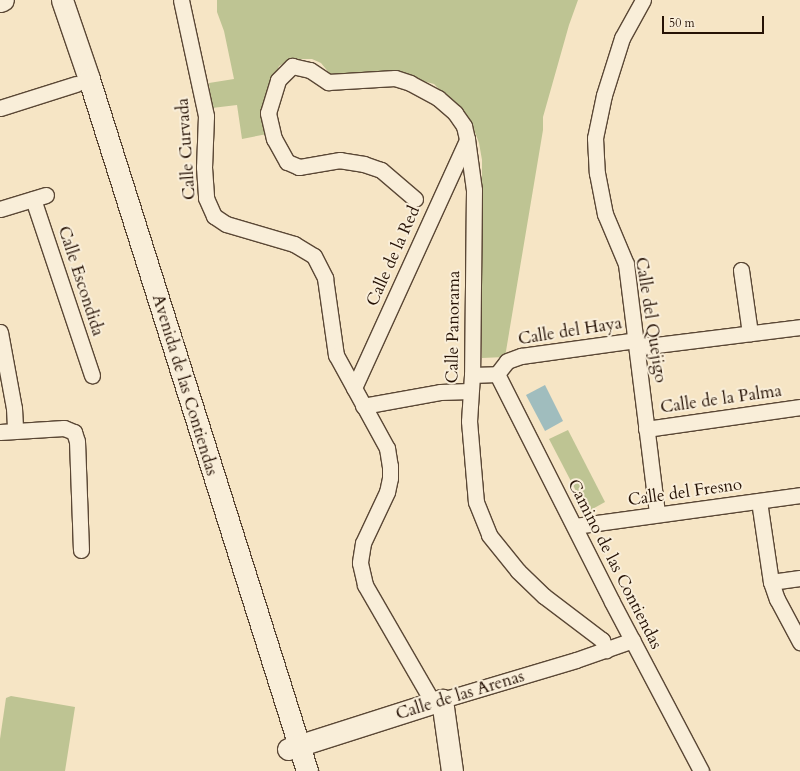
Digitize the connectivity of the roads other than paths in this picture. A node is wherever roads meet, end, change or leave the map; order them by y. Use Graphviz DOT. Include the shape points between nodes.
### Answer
graph roads {
  1 [pos="3,0"];
  2 [pos="49,0"];
  3 [pos="62,0"];
  4 [pos="181,0"];
  5 [pos="643,0"];
  6 [pos="0,1"];
  7 [pos="76,84"];
  8 [pos="0,108"];
  9 [pos="467,139"];
  10 [pos="448,182"];
  11 [pos="474,190"];
  12 [pos="415,199"];
  13 [pos="0,209"];
  14 [pos="741,270"];
  15 [pos="800,327"];
  16 [pos="0,332"];
  17 [pos="750,333"];
  18 [pos="636,340"];
  19 [pos="497,374"];
  20 [pos="92,375"];
  21 [pos="472,375"];
  22 [pos="354,388"];
  23 [pos="470,390"];
  24 [pos="363,406"];
  25 [pos="800,407"];
  26 [pos="646,428"];
  27 [pos="7,431"];
  28 [pos="800,496"];
  29 [pos="759,501"];
  30 [pos="657,514"];
  31 [pos="575,526"];
  32 [pos="81,550"];
  33 [pos="800,578"];
  34 [pos="771,582"];
  35 [pos="632,640"];
  36 [pos="800,642"];
  37 [pos="606,650"];
  38 [pos="437,702"];
  39 [pos="294,748"];
  40 [pos="294,771"];
  41 [pos="307,771"];
  42 [pos="452,771"];
  43 [pos="701,771"];
  1 -- 6 [label="street"];
  2 -- 7 [label="street, Avenida de las Contiendas"];
  3 -- 39 [label="street, Avenida de las Contiendas" via="89,79"];
  4 -- 22 [label="street, Calle Curvada" via="206,116 206,198 214,216 226,224 294,244 314,256 325,278 336,355"];
  5 -- 18 [label="street, Calle del Quejigo" via="622,38 604,95 595,138 597,173 605,214 626,264"];
  7 -- 8 [label="street"];
  7 -- 39 [label="street, Avenida de las Contiendas" via="215,526"];
  9 -- 10 [label="street, Calle de la Red"];
  9 -- 11 [label="street, Calle Panorama"];
  9 -- 12 [label="street, Calle Panorama" via="464,126 455,113 438,98 396,78 328,82 310,70 292,66 278,80 268,114 274,139 287,162 300,167 340,160 364,164 381,170"];
  10 -- 11 [label="street" via="463,178"];
  10 -- 22 [label="street, Calle de la Red"];
  11 -- 21 [label="street, Calle Panorama"];
  13 -- 20 [label="street, Calle Escondida" via="40,197"];
  14 -- 17 [label="street"];
  15 -- 17 [label="street, Calle del Haya"];
  16 -- 27 [label="street" via="14,408"];
  17 -- 18 [label="street, Calle del Haya" via="648,346"];
  18 -- 19 [label="street, Calle del Haya" via="521,356 507,361"];
  18 -- 26 [label="street, Calle del Quejigo"];
  19 -- 21 [label="street"];
  19 -- 31 [label="street, Camino de las Contiendas"];
  21 -- 23 [label="street, Calle Panorama"];
  22 -- 24 [label="street, Calle Curvada"];
  23 -- 24 [label="street" via="440,392"];
  23 -- 37 [label="street, Calle Panorama" via="469,421 476,502 489,535 523,576 544,596 602,640"];
  24 -- 38 [label="street, Calle Curvada" via="386,448 390,478 387,492 363,543 360,563 365,585"];
  25 -- 26 [label="street, Calle de la Palma"];
  26 -- 30 [label="street, Calle del Quejigo"];
  27 -- 32 [label="street" via="64,428 74,432 77,441"];
  28 -- 29 [label="street, Calle del Fresno"];
  29 -- 30 [label="street, Calle del Fresno"];
  29 -- 34 [label="street"];
  30 -- 31 [label="street, Calle del Fresno"];
  31 -- 35 [label="street, Camino de las Contiendas"];
  33 -- 34 [label="street"];
  34 -- 36 [label="street"];
  35 -- 37 [label="street, Calle de las Arenas"];
  35 -- 43 [label="street, Camino de las Contiendas"];
  37 -- 38 [label="street, Calle de las Arenas"];
  38 -- 39 [label="street, Calle de las Arenas"];
  38 -- 42 [label="street"];
  39 -- 40 [label="street, Avenida de las Contiendas"];
  39 -- 41 [label="street, Avenida de las Contiendas"];
}
